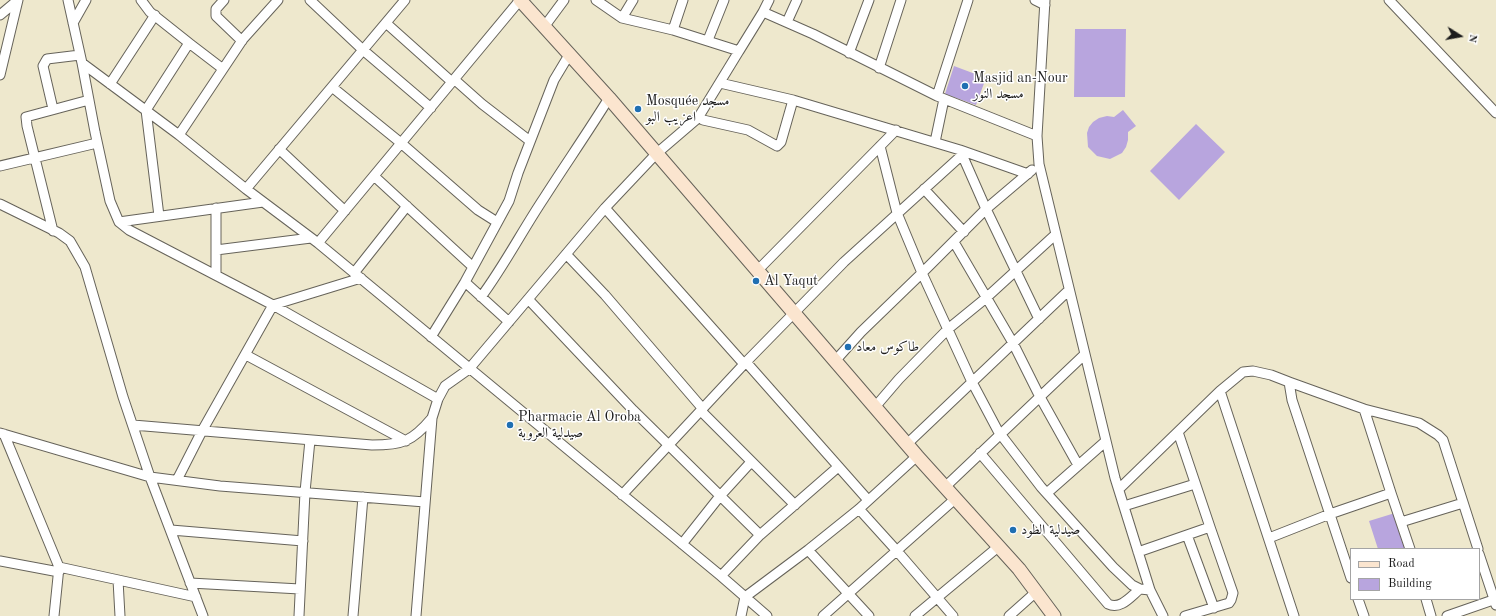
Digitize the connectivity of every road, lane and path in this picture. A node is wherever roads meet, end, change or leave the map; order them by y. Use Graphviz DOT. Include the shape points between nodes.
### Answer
graph roads {
  1 [pos="18,0"];
  2 [pos="68,0"];
  3 [pos="86,0"];
  4 [pos="141,0"];
  5 [pos="224,0"];
  6 [pos="278,0"];
  7 [pos="310,0"];
  8 [pos="405,0"];
  9 [pos="520,0"];
  10 [pos="564,0"];
  11 [pos="596,0"];
  12 [pos="632,0"];
  13 [pos="683,0"];
  14 [pos="724,0"];
  15 [pos="769,0"];
  16 [pos="797,0"];
  17 [pos="869,0"];
  18 [pos="900,0"];
  19 [pos="968,0"];
  20 [pos="1035,0"];
  21 [pos="1389,0"];
  22 [pos="1045,2"];
  23 [pos="763,12"];
  24 [pos="0,14"];
  25 [pos="155,15"];
  26 [pos="622,18"];
  27 [pos="787,22"];
  28 [pos="73,23"];
  29 [pos="386,23"];
  30 [pos="544,26"];
  31 [pos="673,30"];
  32 [pos="708,40"];
  33 [pos="242,41"];
  34 [pos="189,43"];
  35 [pos="363,50"];
  36 [pos="739,50"];
  37 [pos="849,53"];
  38 [pos="569,55"];
  39 [pos="82,59"];
  40 [pos="879,68"];
  41 [pos="223,69"];
  42 [pos="0,75"];
  43 [pos="454,81"];
  44 [pos="110,84"];
  45 [pos="720,84"];
  46 [pos="332,87"];
  47 [pos="609,98"];
  48 [pos="941,98"];
  49 [pos="89,100"];
  50 [pos="793,100"];
  51 [pos="431,108"];
  52 [pos="52,109"];
  53 [pos="146,110"];
  54 [pos="1496,113"];
  55 [pos="703,120"];
  56 [pos="896,130"];
  57 [pos="179,135"];
  58 [pos="1037,136"];
  59 [pos="530,141"];
  60 [pos="935,142"];
  61 [pos="97,143"];
  62 [pos="402,143"];
  63 [pos="880,146"];
  64 [pos="279,150"];
  65 [pos="961,153"];
  66 [pos="656,154"];
  67 [pos="35,159"];
  68 [pos="1039,164"];
  69 [pos="0,166"];
  70 [pos="1028,174"];
  71 [pos="374,176"];
  72 [pos="246,189"];
  73 [pos="924,189"];
  74 [pos="263,202"];
  75 [pos="0,204"];
  76 [pos="407,206"];
  77 [pos="216,208"];
  78 [pos="605,208"];
  79 [pos="986,209"];
  80 [pos="345,211"];
  81 [pos="898,213"];
  82 [pos="159,216"];
  83 [pos="119,222"];
  84 [pos="497,222"];
  85 [pos="53,231"];
  86 [pos="964,232"];
  87 [pos="1056,234"];
  88 [pos="314,240"];
  89 [pos="954,242"];
  90 [pos="216,250"];
  91 [pos="566,254"];
  92 [pos="473,267"];
  93 [pos="757,270"];
  94 [pos="1015,271"];
  95 [pos="922,274"];
  96 [pos="216,275"];
  97 [pos="358,276"];
  98 [pos="465,282"];
  99 [pos="1070,290"];
  100 [pos="481,297"];
  101 [pos="986,298"];
  102 [pos="528,299"];
  103 [pos="273,305"];
  104 [pos="793,313"];
  105 [pos="1039,319"];
  106 [pos="509,322"];
  107 [pos="948,329"];
  108 [pos="431,337"];
  109 [pos="1013,343"];
  110 [pos="1085,354"];
  111 [pos="246,355"];
  112 [pos="835,361"];
  113 [pos="745,363"];
  114 [pos="469,369"];
  115 [pos="972,382"];
  116 [pos="1289,382"];
  117 [pos="1220,391"];
  118 [pos="1040,397"];
  119 [pos="438,399"];
  120 [pos="875,407"];
  121 [pos="1364,409"];
  122 [pos="702,410"];
  123 [pos="432,418"];
  124 [pos="133,425"];
  125 [pos="202,431"];
  126 [pos="1178,432"];
  127 [pos="1000,433"];
  128 [pos="2,434"];
  129 [pos="310,440"];
  130 [pos="406,441"];
  131 [pos="1106,441"];
  132 [pos="907,444"];
  133 [pos="669,445"];
  134 [pos="980,453"];
  135 [pos="917,456"];
  136 [pos="751,462"];
  137 [pos="1078,465"];
  138 [pos="838,467"];
  139 [pos="150,477"];
  140 [pos="177,480"];
  141 [pos="1195,484"];
  142 [pos="945,487"];
  143 [pos="1119,489"];
  144 [pos="305,492"];
  145 [pos="1047,493"];
  146 [pos="1391,493"];
  147 [pos="622,495"];
  148 [pos="720,496"];
  149 [pos="363,497"];
  150 [pos="955,499"];
  151 [pos="868,500"];
  152 [pos="425,502"];
  153 [pos="1463,503"];
  154 [pos="795,505"];
  155 [pos="1124,506"];
  156 [pos="859,509"];
  157 [pos="1330,514"];
  158 [pos="1401,522"];
  159 [pos="1210,527"];
  160 [pos="170,530"];
  161 [pos="760,535"];
  162 [pos="1187,535"];
  163 [pos="1269,538"];
  164 [pos="303,541"];
  165 [pos="682,544"];
  166 [pos="998,547"];
  167 [pos="1410,548"];
  168 [pos="1478,548"];
  169 [pos="808,550"];
  170 [pos="897,551"];
  171 [pos="1138,552"];
  172 [pos="1480,557"];
  173 [pos="0,561"];
  174 [pos="59,570"];
  175 [pos="1350,575"];
  176 [pos="721,576"];
  177 [pos="118,580"];
  178 [pos="190,583"];
  179 [pos="300,589"];
  180 [pos="1140,589"];
  181 [pos="1150,590"];
  182 [pos="1036,592"];
  183 [pos="849,594"];
  184 [pos="196,597"];
  185 [pos="745,597"];
  186 [pos="937,598"];
  187 [pos="1358,600"];
  188 [pos="1426,600"];
  189 [pos="1495,601"];
  190 [pos="1214,608"];
  191 [pos="54,616"];
  192 [pos="120,616"];
  193 [pos="203,616"];
  194 [pos="299,616"];
  195 [pos="353,616"];
  196 [pos="416,616"];
  197 [pos="741,616"];
  198 [pos="766,616"];
  199 [pos="823,616"];
  200 [pos="869,616"];
  201 [pos="915,616"];
  202 [pos="953,616"];
  203 [pos="1009,616"];
  204 [pos="1054,616"];
  205 [pos="1163,616"];
  206 [pos="1185,616"];
  207 [pos="1294,616"];
  208 [pos="1364,616"];
  209 [pos="1432,616"];
  210 [pos="1447,616"];
  1 -- 24 [label="street"];
  1 -- 42 [label="street"];
  2 -- 28 [label="street"];
  3 -- 28 [label="street"];
  4 -- 25 [label="street"];
  5 -- 33 [label="street" via="216,9 216,16"];
  6 -- 33 [label="street"];
  7 -- 35 [label="street"];
  8 -- 29 [label="street"];
  9 -- 30 [label="main road"];
  9 -- 43 [label="street"];
  10 -- 30 [label="street"];
  11 -- 26 [label="street"];
  12 -- 26 [label="street"];
  13 -- 31 [label="street"];
  14 -- 32 [label="street"];
  15 -- 23 [label="street"];
  16 -- 27 [label="street"];
  17 -- 37 [label="street"];
  18 -- 40 [label="street"];
  19 -- 48 [label="street"];
  20 -- 22 [label="street"];
  21 -- 54 [label="street"];
  22 -- 58 [label="street"];
  23 -- 27 [label="street"];
  23 -- 36 [label="street"];
  25 -- 34 [label="street"];
  25 -- 44 [label="street"];
  26 -- 31 [label="street"];
  27 -- 37 [label="street"];
  28 -- 39 [label="street"];
  29 -- 35 [label="street"];
  29 -- 43 [label="street"];
  30 -- 38 [label="main road"];
  31 -- 32 [label="street"];
  32 -- 36 [label="street"];
  33 -- 41 [label="street"];
  34 -- 41 [label="street"];
  34 -- 53 [label="street"];
  35 -- 46 [label="street"];
  35 -- 51 [label="street"];
  36 -- 45 [label="street"];
  37 -- 40 [label="street"];
  38 -- 47 [label="main road"];
  38 -- 59 [label="street" via="554,80"];
  39 -- 44 [label="street"];
  39 -- 49 [label="street"];
  39 -- 52 [label="street" via="44,62"];
  40 -- 48 [label="street"];
  41 -- 57 [label="street"];
  43 -- 51 [label="street"];
  43 -- 59 [label="street"];
  44 -- 53 [label="street"];
  45 -- 50 [label="street"];
  45 -- 66 [label="street" via="698,118"];
  46 -- 62 [label="street"];
  46 -- 64 [label="street"];
  47 -- 66 [label="main road"];
  47 -- 100 [label="street"];
  48 -- 58 [label="street"];
  48 -- 60 [label="street"];
  49 -- 52 [label="street"];
  49 -- 61 [label="street"];
  50 -- 55 [label="street" via="781,142 777,146 748,130"];
  50 -- 56 [label="street"];
  51 -- 62 [label="street"];
  52 -- 67 [label="street" via="26,117"];
  53 -- 57 [label="street"];
  53 -- 82 [label="street"];
  56 -- 60 [label="street"];
  56 -- 63 [label="street"];
  57 -- 72 [label="street"];
  58 -- 68 [label="street"];
  59 -- 84 [label="street" via="508,201"];
  60 -- 65 [label="street"];
  61 -- 67 [label="street"];
  61 -- 83 [label="street" via="110,201"];
  62 -- 71 [label="street"];
  62 -- 84 [label="street" via="478,210"];
  63 -- 81 [label="street"];
  63 -- 93 [label="street"];
  64 -- 72 [label="street"];
  64 -- 80 [label="street"];
  65 -- 70 [label="street"];
  65 -- 73 [label="street"];
  65 -- 79 [label="street"];
  66 -- 78 [label="street"];
  66 -- 93 [label="main road"];
  67 -- 69 [label="street"];
  67 -- 85 [label="street"];
  68 -- 70 [label="street"];
  68 -- 87 [label="street"];
  70 -- 79 [label="street"];
  71 -- 76 [label="street"];
  71 -- 80 [label="street"];
  72 -- 74 [label="street"];
  73 -- 81 [label="street"];
  73 -- 86 [label="street"];
  74 -- 77 [label="street"];
  74 -- 88 [label="street"];
  75 -- 85 [label="street"];
  76 -- 92 [label="street"];
  76 -- 97 [label="street"];
  77 -- 82 [label="street"];
  77 -- 90 [label="street"];
  78 -- 91 [label="street"];
  78 -- 113 [label="street"];
  79 -- 86 [label="street"];
  79 -- 94 [label="street"];
  80 -- 88 [label="street"];
  81 -- 95 [label="street"];
  81 -- 104 [label="street"];
  82 -- 83 [label="street"];
  83 -- 96 [label="street" via="129,230"];
  84 -- 92 [label="street"];
  85 -- 124 [label="street" via="70,241 85,268"];
  86 -- 89 [label="street"];
  87 -- 94 [label="street"];
  87 -- 99 [label="street"];
  88 -- 90 [label="street"];
  88 -- 97 [label="street"];
  89 -- 95 [label="street"];
  89 -- 101 [label="street"];
  90 -- 96 [label="street"];
  91 -- 102 [label="street"];
  91 -- 122 [label="street" via="605,295"];
  92 -- 98 [label="street"];
  93 -- 104 [label="main road"];
  94 -- 101 [label="street"];
  94 -- 105 [label="street"];
  95 -- 107 [label="street"];
  95 -- 112 [label="street" via="861,332"];
  96 -- 103 [label="street"];
  97 -- 103 [label="street"];
  97 -- 108 [label="street"];
  98 -- 100 [label="street"];
  98 -- 108 [label="street"];
  99 -- 105 [label="street"];
  99 -- 110 [label="street"];
  100 -- 106 [label="street"];
  101 -- 107 [label="street"];
  101 -- 109 [label="street"];
  102 -- 106 [label="street"];
  102 -- 133 [label="street"];
  103 -- 111 [label="street"];
  103 -- 119 [label="street"];
  104 -- 112 [label="main road"];
  104 -- 113 [label="street"];
  105 -- 109 [label="street"];
  106 -- 114 [label="street"];
  107 -- 115 [label="street"];
  107 -- 120 [label="street"];
  108 -- 114 [label="street"];
  109 -- 115 [label="street"];
  109 -- 118 [label="street"];
  110 -- 118 [label="street"];
  110 -- 131 [label="street"];
  111 -- 125 [label="street"];
  111 -- 130 [label="street"];
  112 -- 120 [label="main road"];
  113 -- 122 [label="street"];
  113 -- 138 [label="street"];
  114 -- 119 [label="street" via="445,386"];
  114 -- 147 [label="street"];
  115 -- 127 [label="street"];
  115 -- 132 [label="street"];
  116 -- 117 [label="street" via="1271,375 1243,372"];
  116 -- 121 [label="street"];
  116 -- 157 [label="street" via="1292,400"];
  117 -- 126 [label="street"];
  117 -- 163 [label="street"];
  118 -- 127 [label="street"];
  118 -- 137 [label="street"];
  119 -- 123 [label="street"];
  120 -- 132 [label="main road"];
  121 -- 146 [label="street"];
  121 -- 153 [label="street" via="1419,422 1438,435 1446,447"];
  122 -- 133 [label="street"];
  122 -- 136 [label="street"];
  123 -- 130 [label="street" via="421,432"];
  123 -- 152 [label="street"];
  124 -- 125 [label="street"];
  124 -- 139 [label="street"];
  125 -- 129 [label="street"];
  125 -- 140 [label="street"];
  126 -- 141 [label="street"];
  126 -- 143 [label="street"];
  127 -- 134 [label="street"];
  127 -- 145 [label="street"];
  128 -- 139 [label="street"];
  128 -- 174 [label="street"];
  129 -- 130 [label="street" via="392,445"];
  129 -- 144 [label="street"];
  131 -- 137 [label="street"];
  131 -- 143 [label="street"];
  132 -- 135 [label="main road"];
  133 -- 147 [label="street"];
  133 -- 148 [label="street"];
  134 -- 142 [label="street"];
  134 -- 180 [label="street" via="1108,604 1117,606 1124,603"];
  135 -- 142 [label="main road"];
  135 -- 151 [label="street"];
  136 -- 148 [label="street"];
  136 -- 154 [label="street"];
  137 -- 145 [label="street"];
  138 -- 151 [label="street"];
  138 -- 154 [label="street"];
  139 -- 140 [label="street"];
  139 -- 160 [label="street"];
  140 -- 144 [label="street"];
  141 -- 155 [label="street"];
  141 -- 159 [label="street"];
  142 -- 150 [label="main road"];
  143 -- 155 [label="street"];
  144 -- 149 [label="street"];
  144 -- 164 [label="street"];
  145 -- 180 [label="street" via="1113,567"];
  146 -- 157 [label="street"];
  146 -- 158 [label="street"];
  147 -- 165 [label="street"];
  148 -- 161 [label="street"];
  148 -- 165 [label="street"];
  149 -- 152 [label="street"];
  149 -- 195 [label="street"];
  150 -- 166 [label="main road"];
  150 -- 170 [label="street"];
  151 -- 156 [label="street"];
  152 -- 196 [label="street"];
  153 -- 158 [label="street"];
  153 -- 168 [label="street"];
  154 -- 161 [label="street"];
  155 -- 171 [label="street"];
  156 -- 169 [label="street"];
  156 -- 170 [label="street"];
  157 -- 163 [label="street"];
  157 -- 175 [label="street"];
  158 -- 167 [label="street"];
  159 -- 162 [label="street"];
  159 -- 190 [label="street" via="1233,593 1229,603"];
  160 -- 164 [label="street"];
  160 -- 178 [label="street"];
  161 -- 176 [label="street"];
  162 -- 171 [label="street"];
  162 -- 190 [label="street"];
  163 -- 207 [label="street"];
  164 -- 179 [label="street"];
  165 -- 176 [label="street"];
  166 -- 182 [label="main road"];
  166 -- 186 [label="street"];
  169 -- 183 [label="street"];
  169 -- 185 [label="street"];
  170 -- 183 [label="street"];
  170 -- 186 [label="street"];
  171 -- 181 [label="street"];
  172 -- 189 [label="street"];
  173 -- 174 [label="street"];
  174 -- 177 [label="street"];
  174 -- 191 [label="street"];
  176 -- 185 [label="street"];
  177 -- 184 [label="street"];
  177 -- 192 [label="street"];
  178 -- 179 [label="street"];
  178 -- 184 [label="street"];
  179 -- 194 [label="street"];
  180 -- 181 [label="street"];
  181 -- 205 [label="street"];
  182 -- 203 [label="street"];
  182 -- 204 [label="main road"];
  183 -- 199 [label="street"];
  183 -- 200 [label="street"];
  184 -- 193 [label="street"];
  185 -- 197 [label="street"];
  185 -- 198 [label="street"];
  186 -- 201 [label="street"];
  186 -- 202 [label="street"];
  187 -- 208 [label="street"];
  188 -- 209 [label="street"];
  189 -- 210 [label="street"];
  190 -- 206 [label="street"];
}
